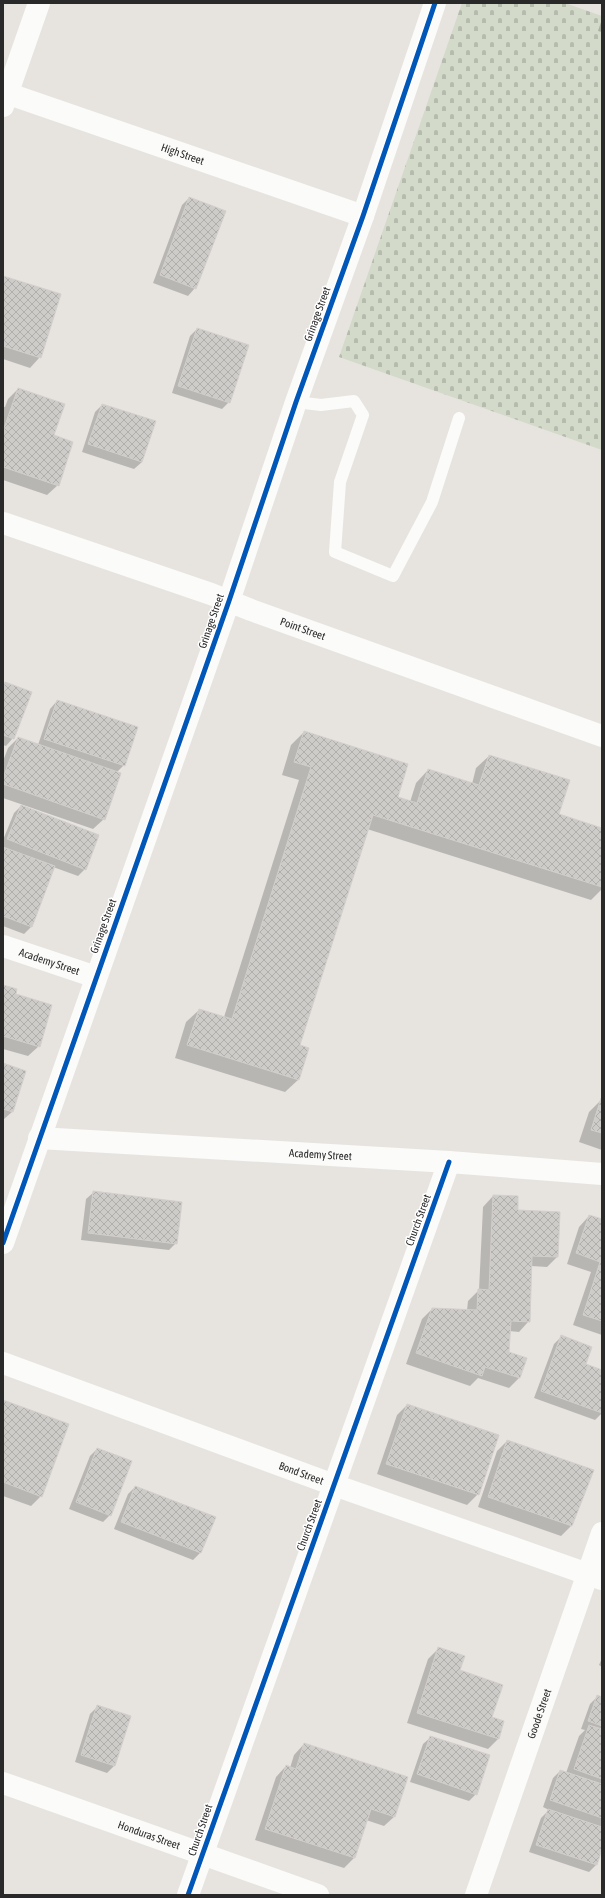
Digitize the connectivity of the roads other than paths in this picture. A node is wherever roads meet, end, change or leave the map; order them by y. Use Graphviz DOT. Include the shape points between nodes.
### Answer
graph roads {
  1 [pos="39,3"];
  2 [pos="435,3"];
  3 [pos="4,97"];
  4 [pos="363,216"];
  5 [pos="296,402"];
  6 [pos="459,418"];
  7 [pos="3,522"];
  8 [pos="229,601"];
  9 [pos="602,736"];
  10 [pos="3,946"];
  11 [pos="96,977"];
  12 [pos="39,1138"];
  13 [pos="449,1162"];
  14 [pos="602,1174"];
  15 [pos="3,1244"];
  16 [pos="3,1363"];
  17 [pos="334,1485"];
  18 [pos="602,1533"];
  19 [pos="595,1577"];
  20 [pos="3,1783"];
  21 [pos="202,1853"];
  22 [pos="188,1895"];
  23 [pos="318,1895"];
  24 [pos="476,1895"];
  1 -- 3 [label="street"];
  2 -- 4 [label="street, Grinage Street"];
  3 -- 4 [label="street, High Street"];
  4 -- 5 [label="street, Grinage Street"];
  5 -- 6 [label="lane" via="321,405 354,401 363,415 340,482 335,552 392,576 432,502"];
  5 -- 8 [label="street, Grinage Street"];
  7 -- 8 [label="street, Point Street"];
  8 -- 9 [label="street, Point Street"];
  8 -- 11 [label="street, Grinage Street"];
  10 -- 11 [label="street, Academy Street"];
  11 -- 12 [label="street, Grinage Street"];
  12 -- 13 [label="street, Academy Street"];
  12 -- 15 [label="street, Grinage Street"];
  13 -- 14 [label="street, Academy Street"];
  13 -- 17 [label="street, Church Street"];
  16 -- 17 [label="street, Bond Street"];
  17 -- 19 [label="street, Bond Street"];
  17 -- 21 [label="street, Church Street"];
  18 -- 19 [label="street, Goode Street"];
  19 -- 24 [label="street, Goode Street"];
  20 -- 21 [label="street, Honduras Street"];
  21 -- 22 [label="street, Church Street"];
  21 -- 23 [label="street, Honduras Street"];
}
